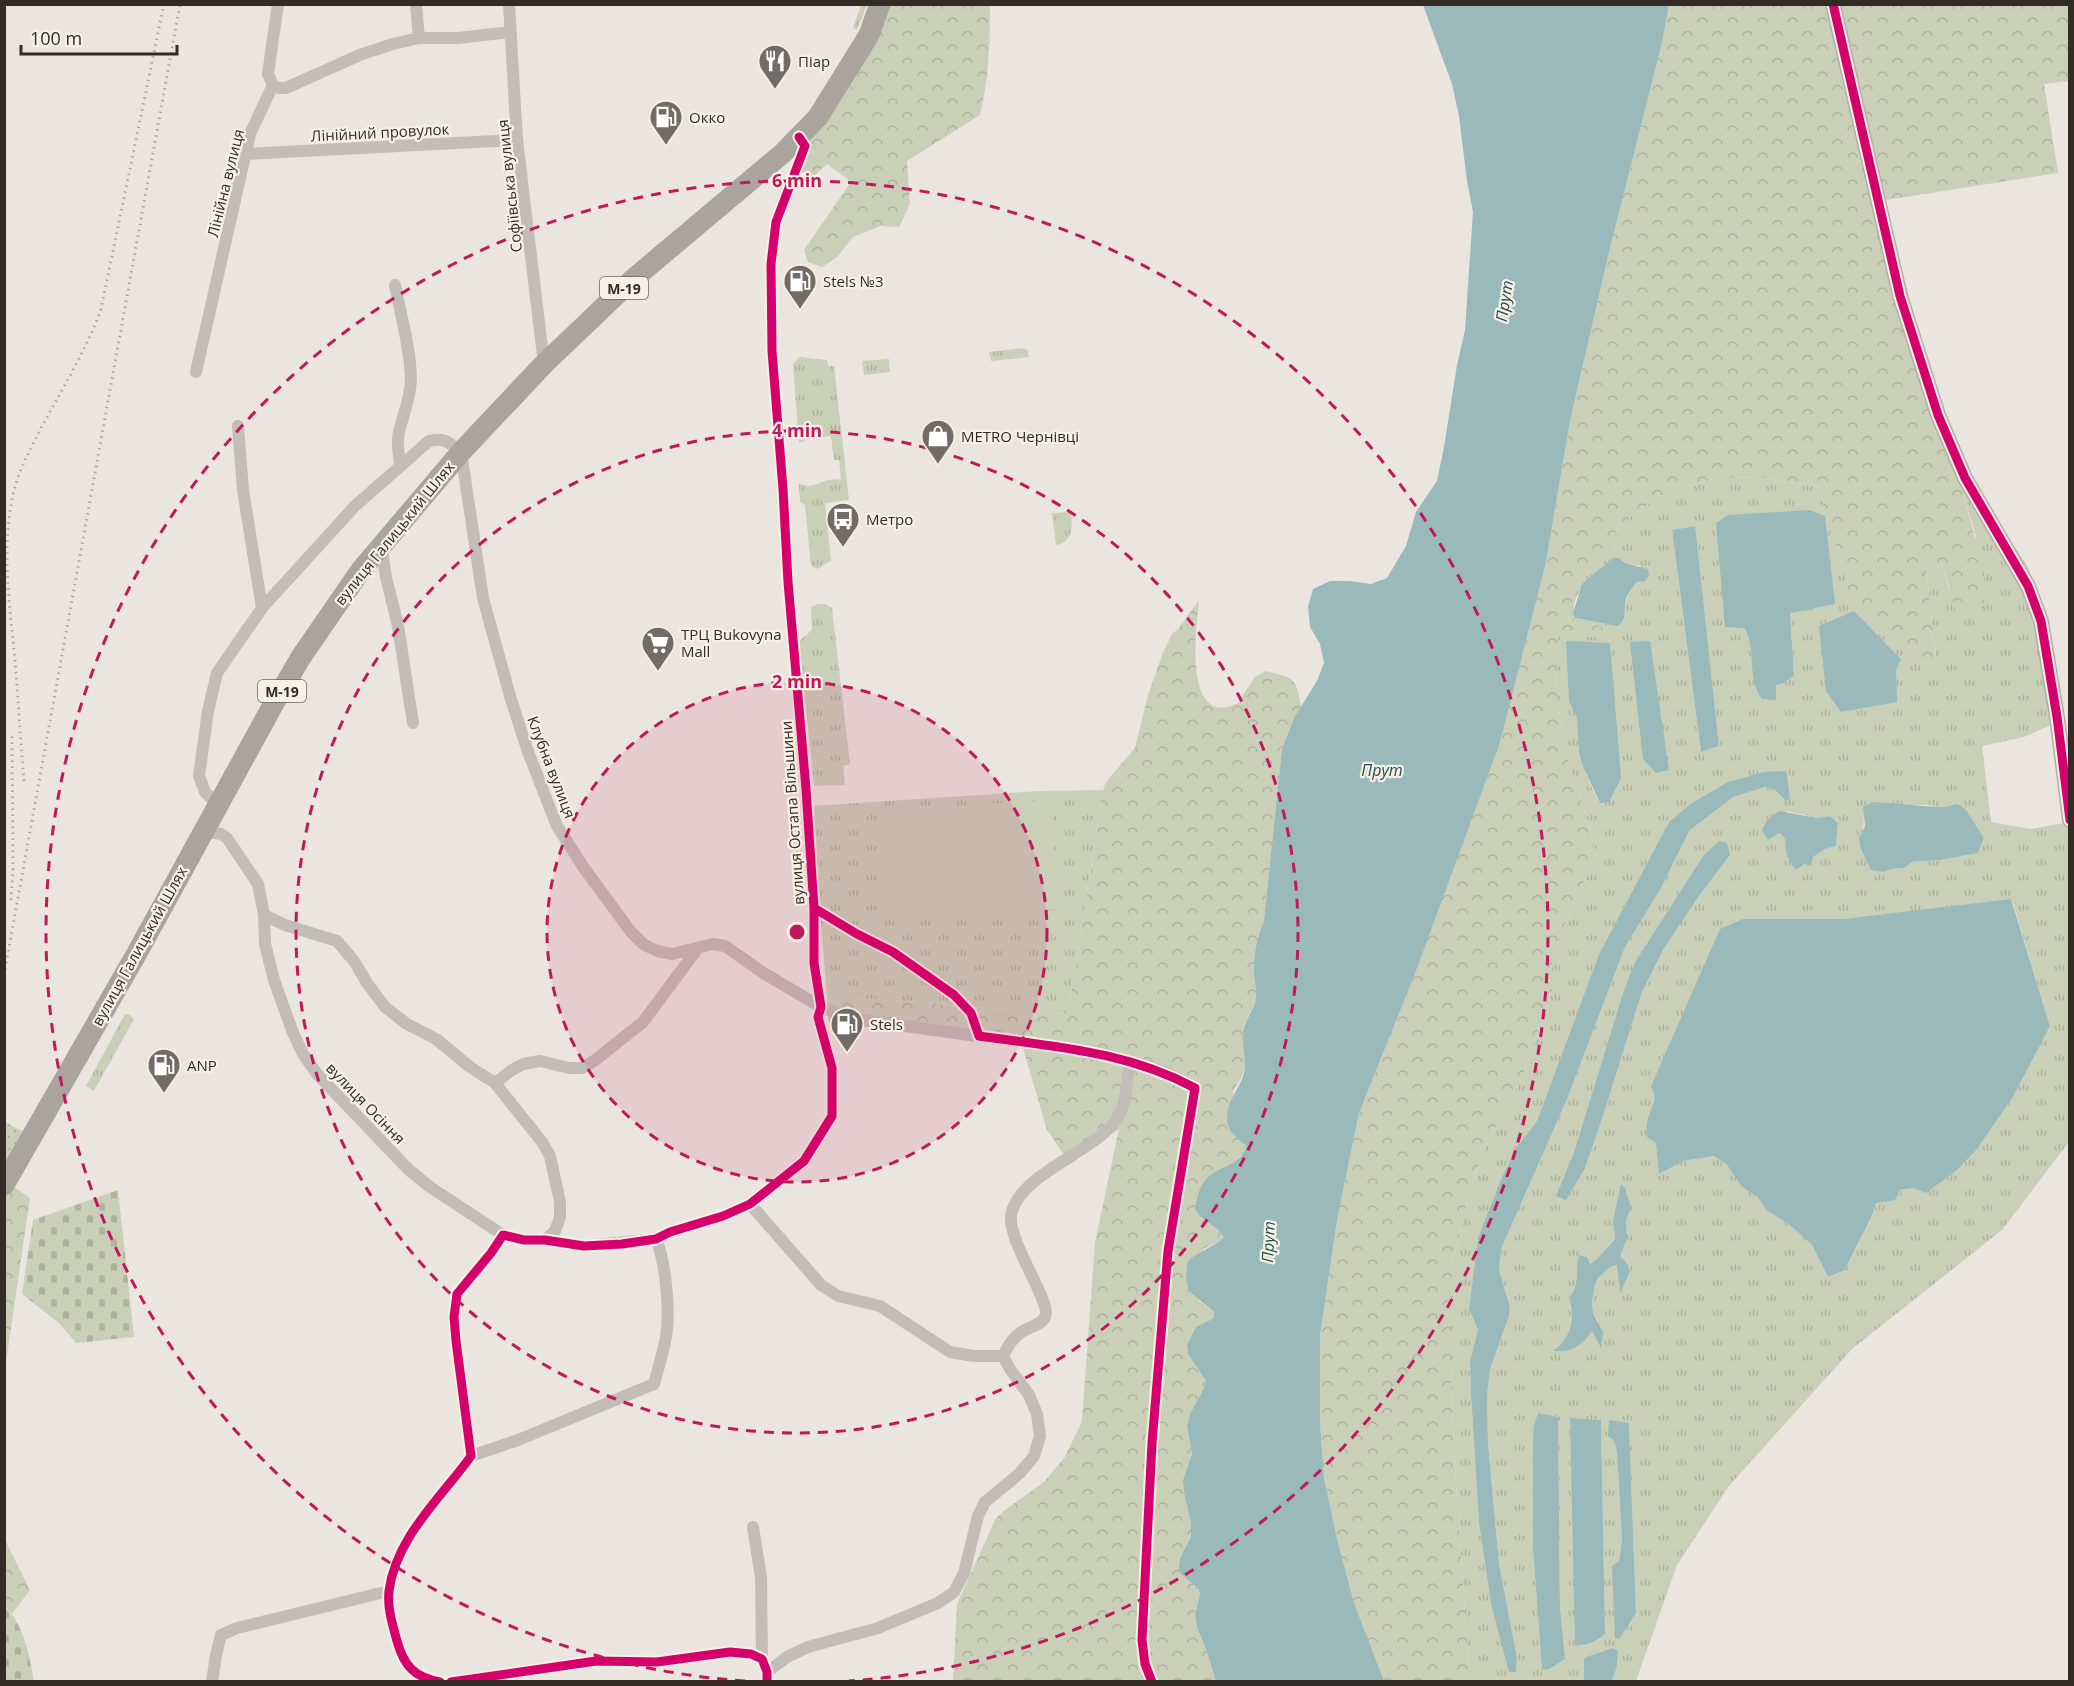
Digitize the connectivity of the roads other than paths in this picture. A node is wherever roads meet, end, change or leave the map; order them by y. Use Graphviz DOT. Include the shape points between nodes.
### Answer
graph roads {
  1 [pos="278,4"];
  2 [pos="416,4"];
  3 [pos="509,4"];
  4 [pos="880,4"];
  5 [pos="1833,4"];
  6 [pos="510,32"];
  7 [pos="419,38"];
  8 [pos="273,85"];
  9 [pos="799,137"];
  10 [pos="517,140"];
  11 [pos="245,154"];
  12 [pos="395,285"];
  13 [pos="544,364"];
  14 [pos="196,372"];
  15 [pos="238,426"];
  16 [pos="460,452"];
  17 [pos="400,465"];
  18 [pos="381,545"];
  19 [pos="262,608"];
  20 [pos="413,723"];
  21 [pos="217,804"];
  22 [pos="2070,820"];
  23 [pos="202,831"];
  24 [pos="264,915"];
  25 [pos="698,948"];
  26 [pos="821,1007"];
  27 [pos="1130,1061"];
  28 [pos="495,1083"];
  29 [pos="1195,1088"];
  30 [pos="4,1185"];
  31 [pos="750,1204"];
  32 [pos="503,1235"];
  33 [pos="656,1239"];
  34 [pos="545,1240"];
  35 [pos="1003,1356"];
  36 [pos="471,1456"];
  37 [pos="753,1527"];
  38 [pos="389,1591"];
  39 [pos="762,1659"];
  40 [pos="767,1677"];
  41 [pos="212,1682"];
  42 [pos="440,1682"];
  43 [pos="451,1682"];
  1 -- 8 [label="street" via="268,74"];
  2 -- 7 [label="street"];
  3 -- 6 [label="street, Софіївська вулиця"];
  4 -- 9 [label="highway, вулиця Галицький Шлях / М-19" via="852,63 818,117"];
  5 -- 22 [label="main road" via="1900,296 1938,415 1965,478 2028,586 2041,621"];
  6 -- 7 [label="street"];
  6 -- 10 [label="street, Софіївська вулиця"];
  7 -- 8 [label="street" via="362,54 286,87"];
  8 -- 11 [label="street, Лінійна вулиця"];
  9 -- 13 [label="highway, вулиця Галицький Шлях / М-19" via="632,280"];
  9 -- 26 [label="street, вулиця Остапа Вільшини" via="806,146 776,222 771,264 772,351 806,789 814,963"];
  10 -- 11 [label="street, Лінійний провулок"];
  10 -- 13 [label="street, Софіївська вулиця"];
  11 -- 14 [label="street, Лінійна вулиця"];
  12 -- 17 [label="street" via="411,379 407,409 398,433"];
  13 -- 16 [label="highway, вулиця Галицький Шлях / М-19"];
  15 -- 19 [label="street" via="243,490"];
  16 -- 17 [label="street" via="439,438 429,441"];
  16 -- 18 [label="highway, вулиця Галицький Шлях / М-19"];
  16 -- 25 [label="street, Клубна вулиця" via="483,598 527,749 557,826 643,944 672,954"];
  17 -- 19 [label="street" via="355,506"];
  18 -- 20 [label="street"];
  18 -- 21 [label="highway, вулиця Галицький Шлях / М-19" via="301,657"];
  19 -- 21 [label="street" via="217,674 208,711 199,776"];
  21 -- 23 [label="highway, вулиця Галицький Шлях / М-19"];
  23 -- 24 [label="street, вулиця Осіння" via="221,834 233,846 258,884"];
  23 -- 30 [label="highway, вулиця Галицький Шлях / М-19"];
  24 -- 28 [label="street" via="337,941 385,1007"];
  24 -- 32 [label="street, вулиця Осіння" via="274,980 303,1054 317,1074 409,1170"];
  25 -- 26 [label="street, Клубна вулиця" via="725,946"];
  25 -- 28 [label="street" via="643,1022 594,1061 582,1068 540,1061 523,1064"];
  26 -- 27 [label="street, Клубна вулиця" via="849,1018"];
  26 -- 31 [label="street, вулиця Остапа Вільшини" via="818,1017 831,1068 832,1116 804,1161"];
  27 -- 29 [label="street, Клубна вулиця"];
  27 -- 35 [label="street" via="1118,1117 1104,1133 1037,1179 1018,1198 1012,1211 1010,1222 1047,1309 1045,1318 1021,1332"];
  28 -- 34 [label="street" via="550,1156 560,1217 555,1231"];
  31 -- 33 [label="street, вулиця Остапа Вільшини"];
  31 -- 35 [label="street" via="821,1285 838,1296 880,1306 950,1352"];
  32 -- 34 [label="street, вулиця Остапа Вільшини"];
  32 -- 36 [label="street" via="457,1294 456,1341"];
  33 -- 34 [label="street, вулиця Остапа Вільшини" via="584,1246"];
  33 -- 36 [label="street" via="668,1304 666,1340 654,1384"];
  35 -- 40 [label="street" via="1029,1395 1040,1436 1034,1456 1020,1473 985,1502 964,1573 954,1592 938,1603 878,1628 808,1647 787,1658"];
  36 -- 38 [label="street" via="414,1529 397,1561"];
  37 -- 39 [label="street" via="761,1577"];
  38 -- 41 [label="street" via="221,1635"];
  38 -- 42 [label="street" via="400,1652 417,1675"];
  39 -- 40 [label="street"];
  39 -- 43 [label="street" via="730,1652 657,1662 596,1661"];
}
